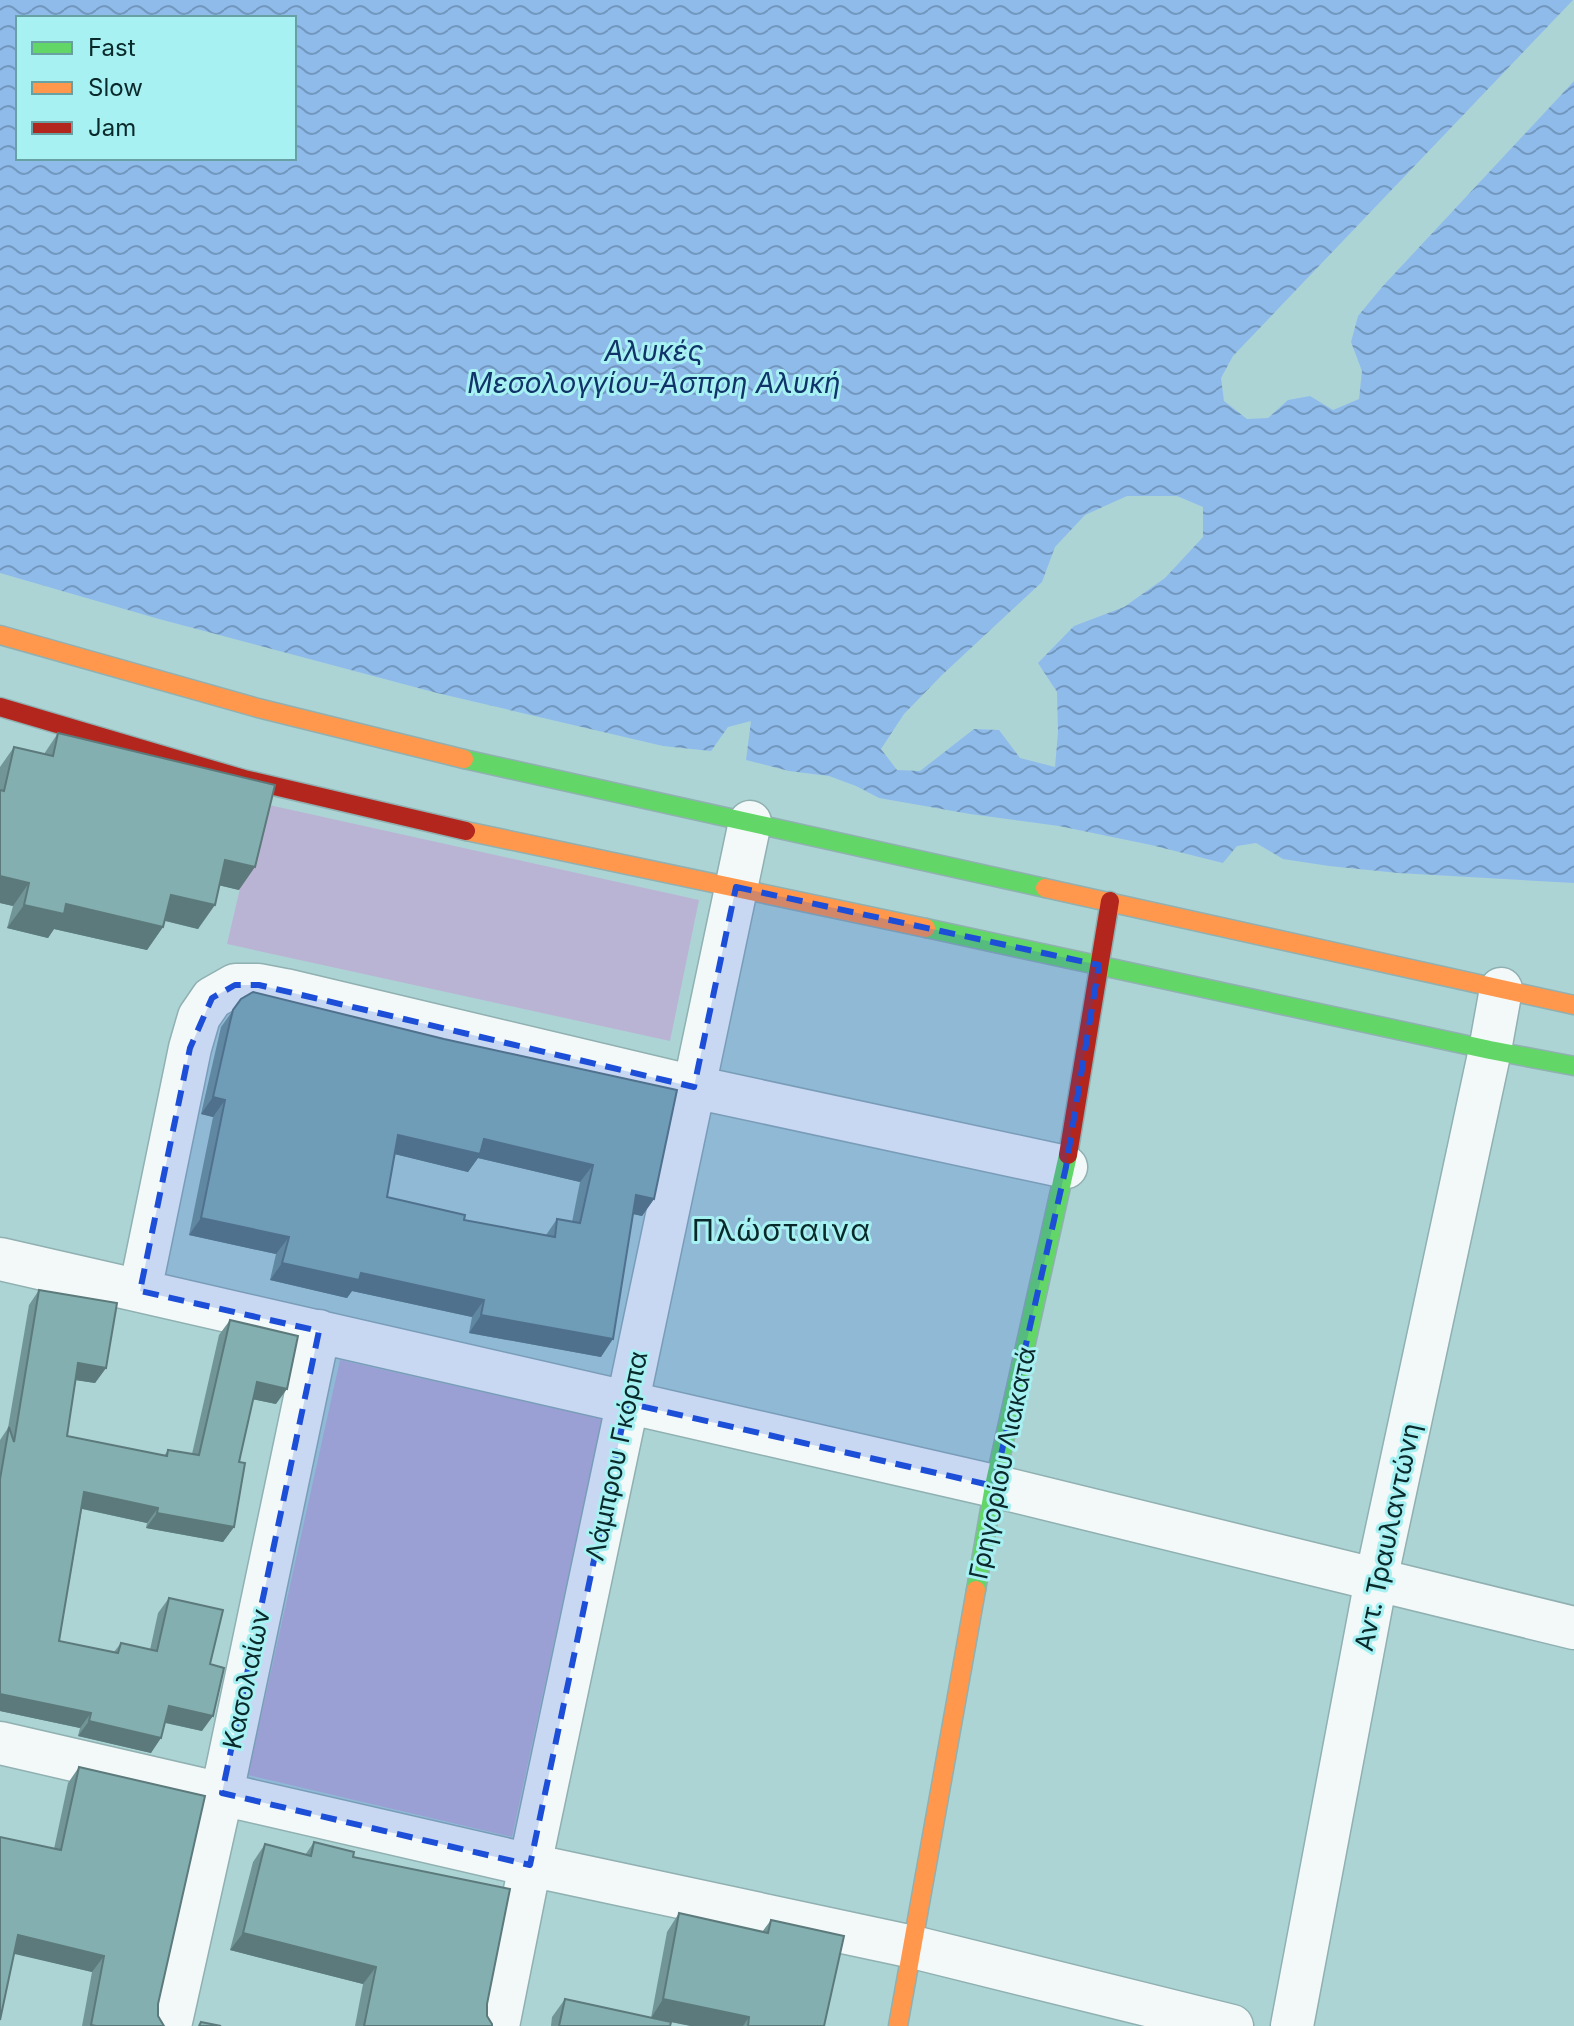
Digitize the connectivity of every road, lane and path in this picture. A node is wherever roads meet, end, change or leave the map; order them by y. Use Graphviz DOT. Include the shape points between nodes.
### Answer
graph roads {
  1 [pos="0,635"];
  2 [pos="0,707"];
  3 [pos="750,822"];
  4 [pos="736,887"];
  5 [pos="1110,901"];
  6 [pos="1099,965"];
  7 [pos="1501,989"];
  8 [pos="1574,1005"];
  9 [pos="1490,1050"];
  10 [pos="1574,1066"];
  11 [pos="694,1087"];
  12 [pos="1066,1167"];
  13 [pos="2,1271"];
  14 [pos="140,1291"];
  15 [pos="319,1331"];
  16 [pos="627,1403"];
  17 [pos="994,1486"];
  18 [pos="1376,1580"];
  19 [pos="1574,1628"];
  20 [pos="0,1743"];
  21 [pos="222,1793"];
  22 [pos="530,1865"];
  23 [pos="913,1947"];
  24 [pos="170,2026"];
  25 [pos="498,2026"];
  26 [pos="898,2026"];
  27 [pos="1232,2026"];
  28 [pos="1292,2026"];
  1 -- 3 [label="street" via="425,750"];
  2 -- 4 [label="street" via="244,779"];
  3 -- 4 [label="street, Λάμπρου Γκόρπα"];
  3 -- 5 [label="street"];
  4 -- 6 [label="street"];
  4 -- 11 [label="street, Λάμπρου Γκόρπα"];
  5 -- 6 [label="street, Γρηγορίου Λιακατά"];
  5 -- 7 [label="street"];
  6 -- 9 [label="street"];
  6 -- 12 [label="street, Γρηγορίου Λιακατά"];
  7 -- 8 [label="street"];
  7 -- 9 [label="street, Αντ. Τραυλαντώνη"];
  9 -- 10 [label="street"];
  9 -- 18 [label="street, Αντ. Τραυλαντώνη"];
  11 -- 12 [label="street"];
  11 -- 14 [label="street" via="285,990 235,985 212,998 199,1017"];
  11 -- 16 [label="street, Λάμπρου Γκόρπα"];
  12 -- 17 [label="street, Γρηγορίου Λιακατά"];
  13 -- 14 [label="street"];
  14 -- 15 [label="street"];
  15 -- 16 [label="street"];
  15 -- 21 [label="street, Κασολαίων"];
  16 -- 17 [label="street"];
  16 -- 22 [label="street, Λάμπρου Γκόρπα"];
  17 -- 18 [label="street"];
  17 -- 23 [label="street, Γρηγορίου Λιακατά"];
  18 -- 19 [label="street"];
  18 -- 28 [label="street, Αντ. Τραυλαντώνη"];
  20 -- 21 [label="street"];
  21 -- 22 [label="street"];
  21 -- 24 [label="street, Κασολαίων"];
  22 -- 23 [label="street"];
  22 -- 25 [label="street, Λάμπρου Γκόρπα"];
  23 -- 26 [label="street, Γρηγορίου Λιακατά"];
  23 -- 27 [label="street"];
}
